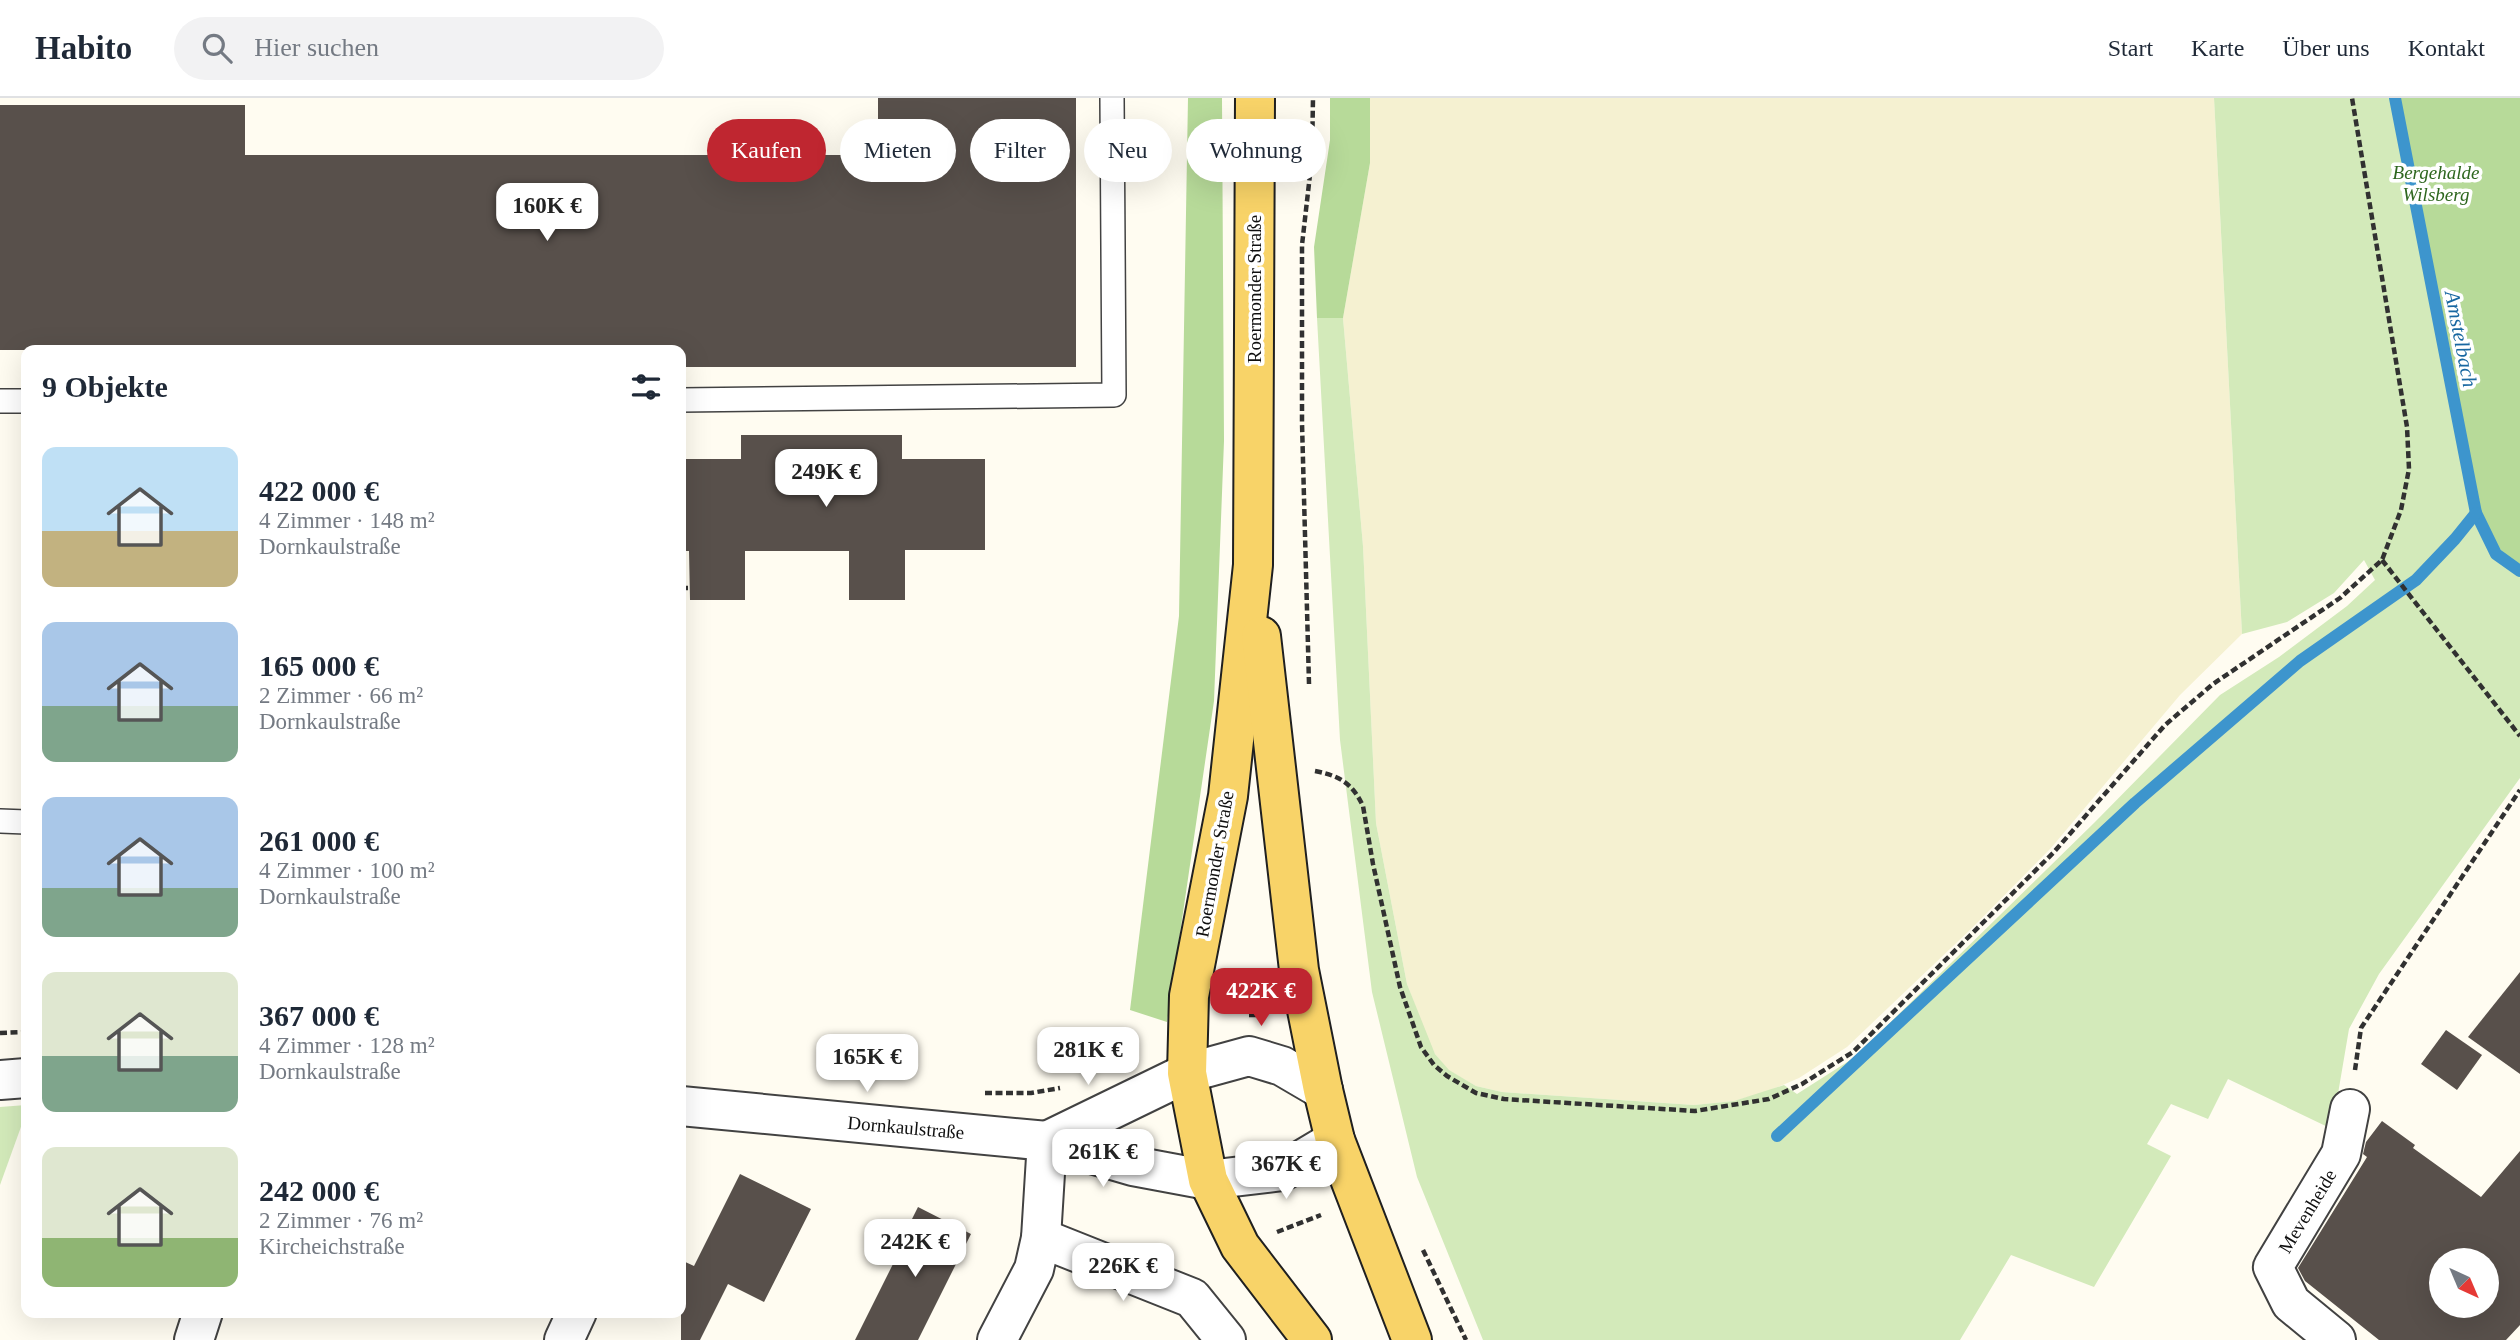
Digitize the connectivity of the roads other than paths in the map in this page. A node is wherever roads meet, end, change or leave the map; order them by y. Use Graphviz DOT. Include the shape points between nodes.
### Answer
graph roads {
  1 [pos="1112,98"];
  2 [pos="1255,98"];
  3 [pos="686,400"];
  4 [pos="0,401"];
  5 [pos="21,401"];
  6 [pos="1252,565"];
  7 [pos="0,821"];
  8 [pos="21,822"];
  9 [pos="1186,1073"];
  10 [pos="21,1078"];
  11 [pos="0,1080"];
  12 [pos="1323,1090"];
  13 [pos="686,1106"];
  14 [pos="2350,1109"];
  15 [pos="1047,1140"];
  16 [pos="1335,1140"];
  17 [pos="1208,1180"];
  18 [pos="1041,1238"];
  19 [pos="201,1318"];
  20 [pos="574,1318"];
  21 [pos="2330,1338"];
  22 [pos="194,1340"];
  23 [pos="564,1340"];
  24 [pos="997,1340"];
  25 [pos="1226,1340"];
  26 [pos="1312,1340"];
  27 [pos="1412,1340"];
  1 -- 3 [label="lane" via="1114,395"];
  2 -- 6 [label="main road, Roermonder Straße"];
  4 -- 5 [label="lane"];
  6 -- 9 [label="main road, Roermonder Straße" via="1228,796 1189,996"];
  6 -- 12 [label="main road, Roermonder Straße" via="1299,970"];
  7 -- 8 [label="lane"];
  9 -- 12 [label="street" via="1249,1056 1282,1066"];
  9 -- 15 [label="street"];
  9 -- 17 [label="main road, Roermonder Straße"];
  10 -- 11 [label="street"];
  12 -- 16 [label="main road, Roermonder Straße"];
  13 -- 15 [label="street, Dornkaulstraße"];
  14 -- 21 [label="street, Mevenheide" via="2341,1154 2273,1267 2291,1303"];
  15 -- 17 [label="street, Dornkaulstraße" via="1133,1167"];
  15 -- 18 [label="street"];
  16 -- 17 [label="street, Dornkaulstraße" via="1283,1171"];
  16 -- 27 [label="main road, Roermonder Straße"];
  17 -- 26 [label="main road, Roermonder Straße" via="1240,1246"];
  18 -- 24 [label="street" via="1034,1269"];
  18 -- 25 [label="street" via="1192,1298"];
  19 -- 22 [label="street"];
  20 -- 23 [label="street"];
}
